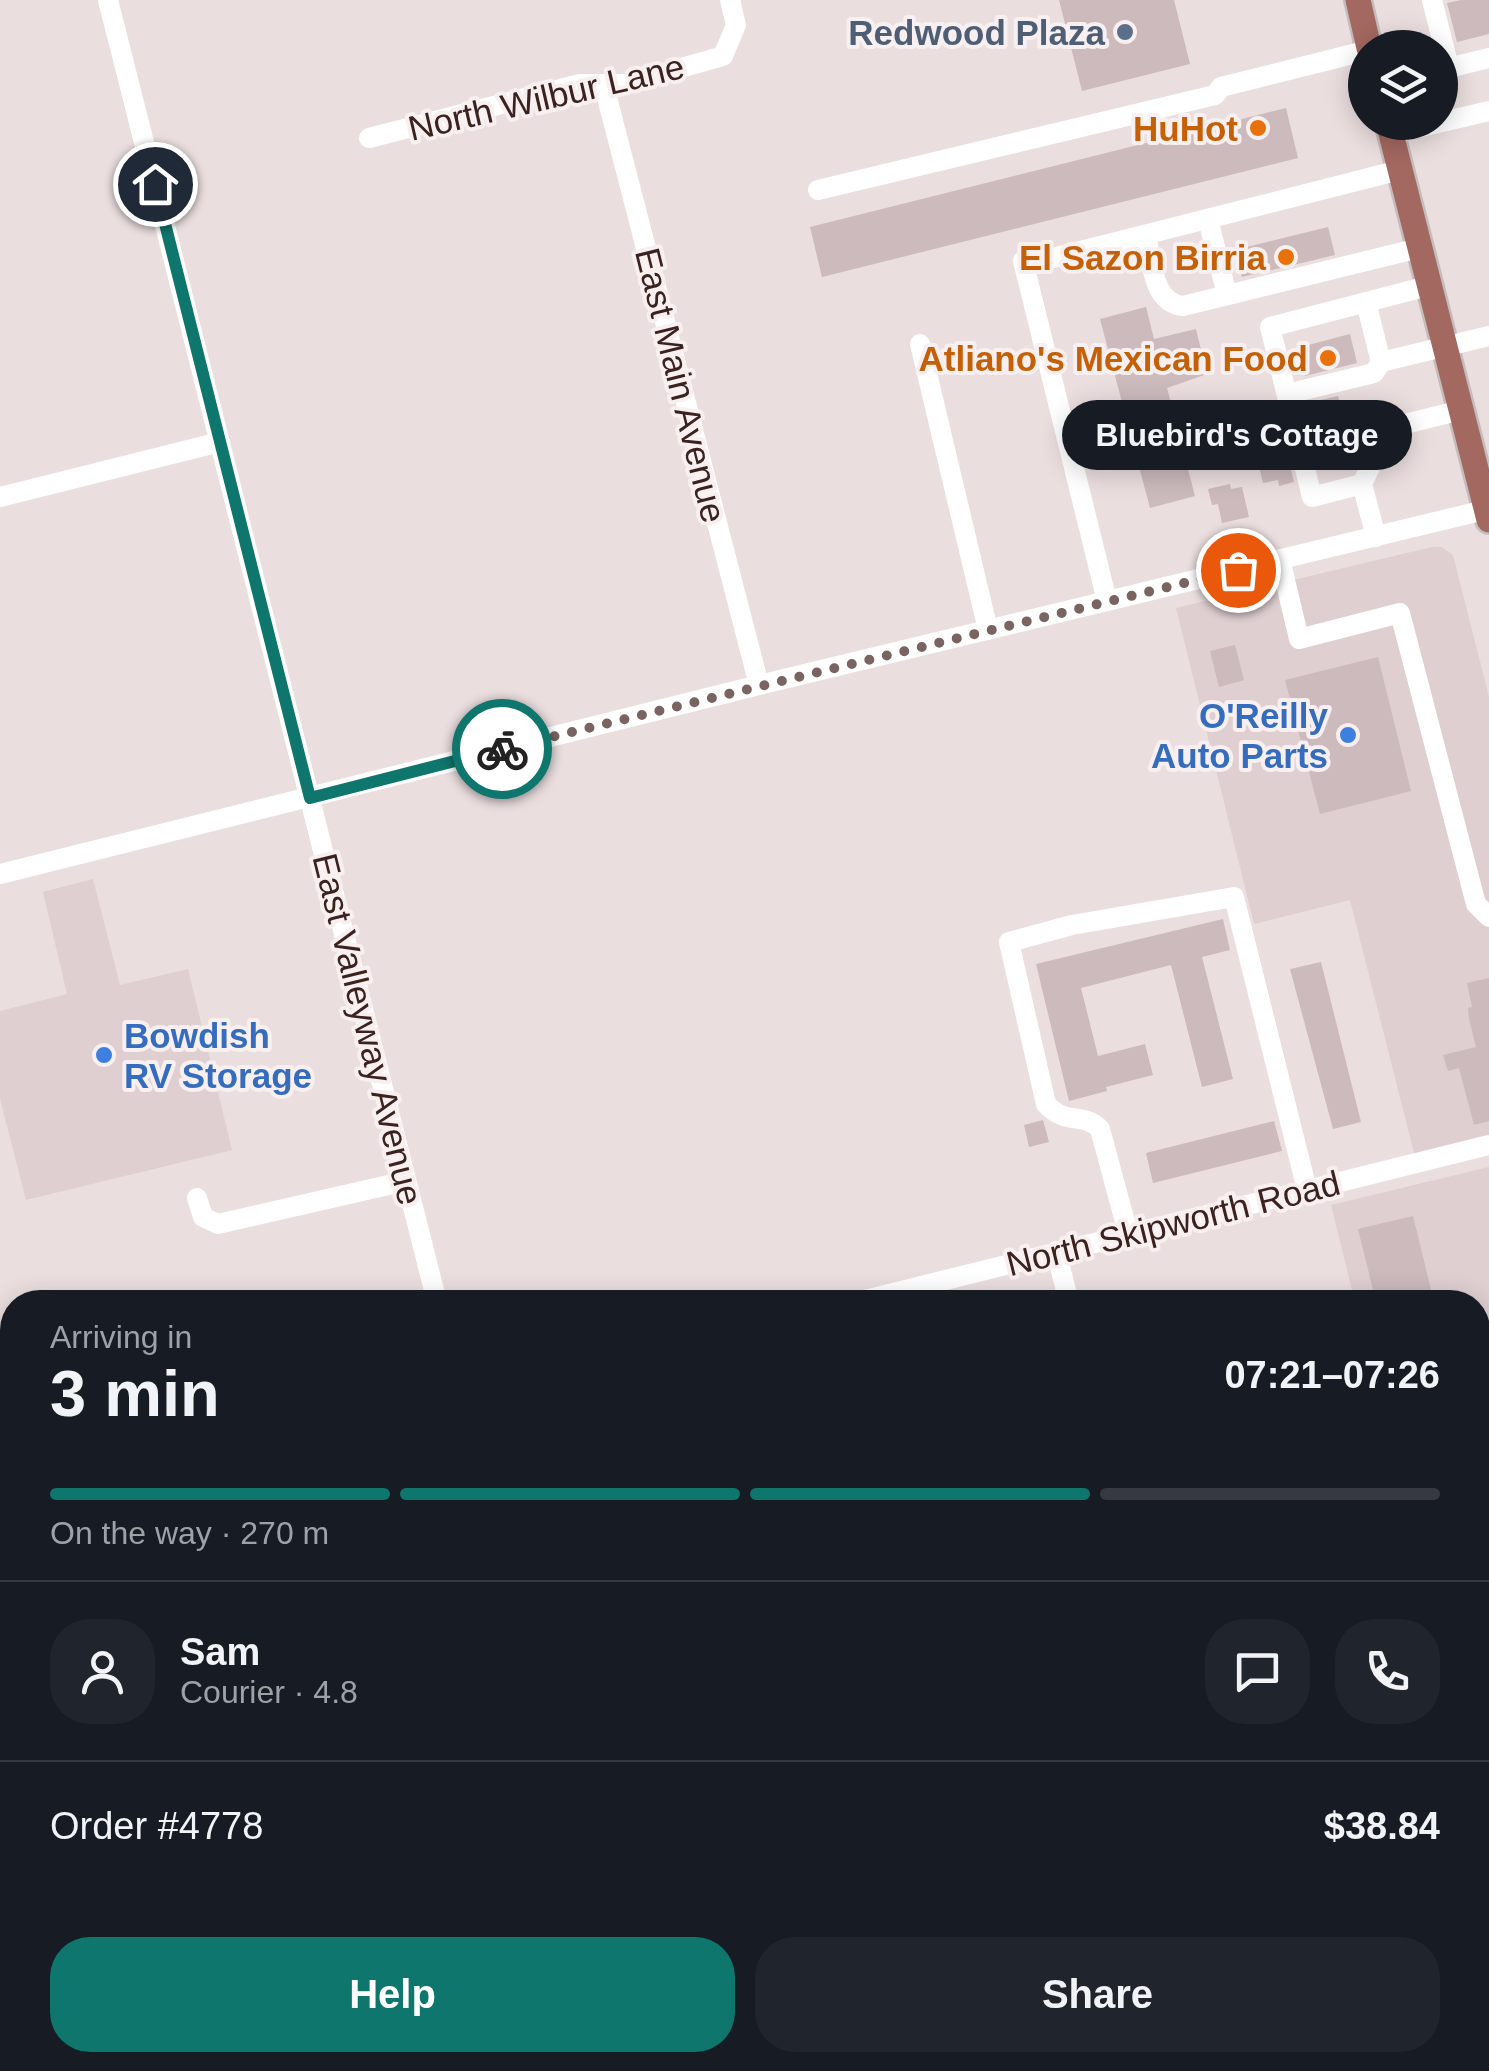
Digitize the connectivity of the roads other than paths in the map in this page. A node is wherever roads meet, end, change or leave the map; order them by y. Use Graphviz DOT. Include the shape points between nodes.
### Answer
graph roads {
  1 [pos="108,0"];
  2 [pos="730,0"];
  3 [pos="1358,0"];
  4 [pos="1432,0"];
  5 [pos="1364,30"];
  6 [pos="1437,30"];
  7 [pos="1348,54"];
  8 [pos="1489,58"];
  9 [pos="1458,66"];
  10 [pos="604,86"];
  11 [pos="1489,111"];
  12 [pos="1458,116"];
  13 [pos="369,138"];
  14 [pos="1393,140"];
  15 [pos="1400,170"];
  16 [pos="818,190"];
  17 [pos="1208,219"];
  18 [pos="1146,235"];
  19 [pos="1419,248"];
  20 [pos="1049,259"];
  21 [pos="1023,261"];
  22 [pos="1428,286"];
  23 [pos="1226,295"];
  24 [pos="1366,302"];
  25 [pos="1489,336"];
  26 [pos="920,344"];
  27 [pos="1444,347"];
  28 [pos="1381,362"];
  29 [pos="1286,394"];
  30 [pos="1460,410"];
  31 [pos="220,442"];
  32 [pos="1480,453"];
  33 [pos="1362,484"];
  34 [pos="0,497"];
  35 [pos="1488,513"];
  36 [pos="1376,536"];
  37 [pos="1280,559"];
  38 [pos="1107,601"];
  39 [pos="988,630"];
  40 [pos="759,685"];
  41 [pos="310,798"];
  42 [pos="0,874"];
  43 [pos="1489,918"];
  44 [pos="1489,1145"];
  45 [pos="406,1181"];
  46 [pos="1307,1190"];
  47 [pos="197,1198"];
  48 [pos="1128,1234"];
  49 [pos="1056,1251"];
  50 [pos="434,1290"];
  51 [pos="904,1290"];
  52 [pos="1066,1290"];
  1 -- 31 [label="street, East Valleyway Avenue"];
  2 -- 10 [label="street, North Wilbur Lane" via="736,25 723,56"];
  3 -- 5 [label="main road"];
  4 -- 6 [label="street"];
  7 -- 16 [label="street" via="1221,86 1215,95"];
  8 -- 9 [label="street"];
  10 -- 13 [label="street, North Wilbur Lane" via="580,84"];
  10 -- 40 [label="street, East Main Avenue"];
  11 -- 12 [label="street"];
  14 -- 15 [label="main road"];
  15 -- 17 [label="street"];
  15 -- 19 [label="main road"];
  17 -- 18 [label="street"];
  17 -- 23 [label="street"];
  18 -- 20 [label="street"];
  18 -- 23 [label="street" via="1160,296 1169,305"];
  19 -- 22 [label="main road"];
  19 -- 23 [label="street"];
  21 -- 38 [label="street"];
  22 -- 24 [label="street"];
  22 -- 27 [label="main road"];
  24 -- 28 [label="street"];
  24 -- 29 [label="street" via="1270,327"];
  25 -- 27 [label="street"];
  26 -- 39 [label="street"];
  27 -- 28 [label="street"];
  27 -- 30 [label="main road"];
  28 -- 29 [label="street" via="1374,373"];
  29 -- 33 [label="street" via="1312,496"];
  30 -- 32 [label="main road"];
  30 -- 33 [label="street" via="1389,428"];
  31 -- 34 [label="street"];
  31 -- 41 [label="street, East Valleyway Avenue"];
  32 -- 35 [label="main road"];
  33 -- 36 [label="street"];
  35 -- 36 [label="street"];
  36 -- 37 [label="street"];
  37 -- 38 [label="street"];
  37 -- 43 [label="street" via="1299,639 1400,614 1476,904"];
  38 -- 39 [label="street"];
  39 -- 40 [label="street"];
  40 -- 41 [label="street"];
  41 -- 42 [label="street"];
  41 -- 45 [label="street, East Valleyway Avenue"];
  44 -- 46 [label="street, North Skipworth Road"];
  45 -- 47 [label="street" via="218,1224 203,1217"];
  45 -- 50 [label="street, East Valleyway Avenue"];
  46 -- 48 [label="street, North Skipworth Road"];
  46 -- 48 [label="street" via="1234,897 1009,942 1046,1104 1057,1116 1092,1121 1100,1129"];
  48 -- 49 [label="street, North Skipworth Road"];
  49 -- 51 [label="street, North Skipworth Road"];
  49 -- 52 [label="street"];
}
